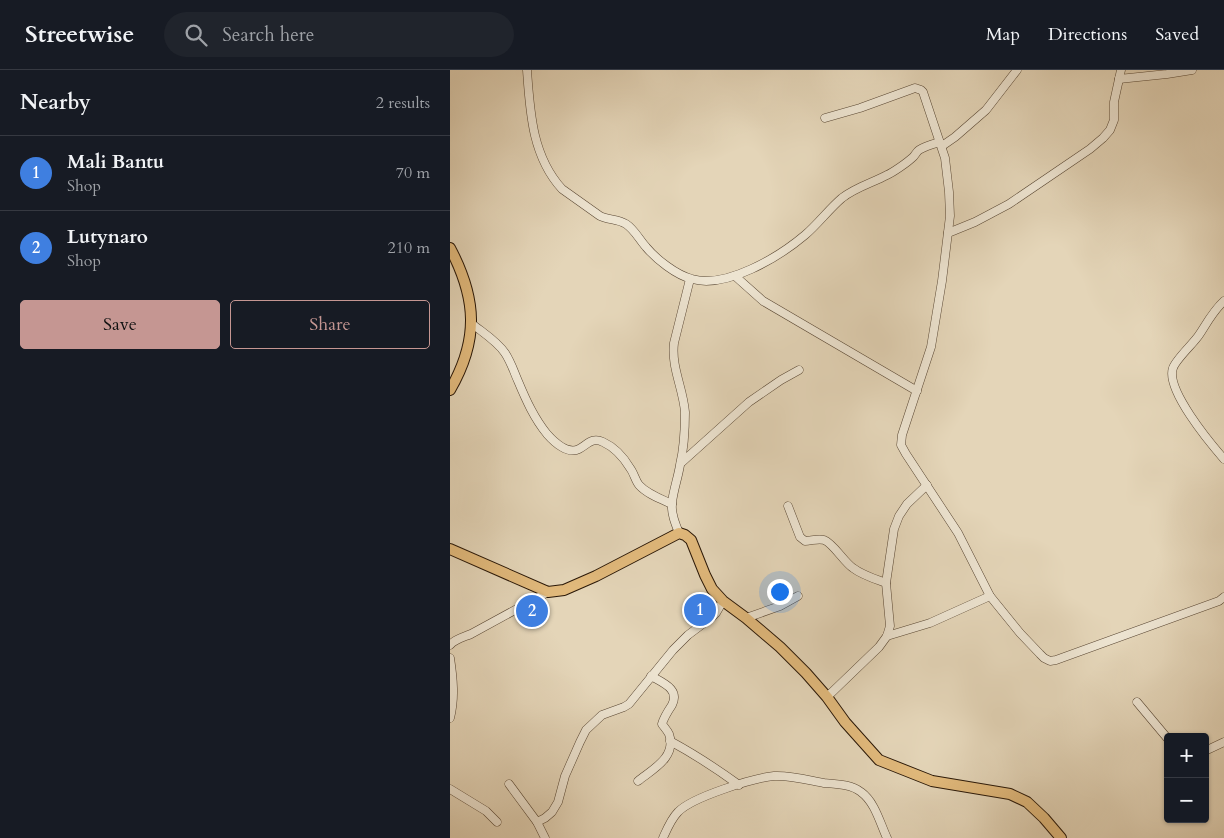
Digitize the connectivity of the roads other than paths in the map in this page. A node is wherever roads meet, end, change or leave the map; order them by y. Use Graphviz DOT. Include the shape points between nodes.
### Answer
graph roads {
  1 [pos="526,70"];
  2 [pos="1017,70"];
  3 [pos="1121,70"];
  4 [pos="1192,70"];
  5 [pos="1119,79"];
  6 [pos="825,118"];
  7 [pos="941,144"];
  8 [pos="948,233"];
  9 [pos="450,248"];
  10 [pos="735,276"];
  11 [pos="690,279"];
  12 [pos="1222,307"];
  13 [pos="471,323"];
  14 [pos="799,370"];
  15 [pos="450,390"];
  16 [pos="917,391"];
  17 [pos="1224,459"];
  18 [pos="681,463"];
  19 [pos="927,485"];
  20 [pos="672,504"];
  21 [pos="788,506"];
  22 [pos="679,533"];
  23 [pos="450,548"];
  24 [pos="886,584"];
  25 [pos="548,592"];
  26 [pos="798,596"];
  27 [pos="990,596"];
  28 [pos="1224,597"];
  29 [pos="723,601"];
  30 [pos="746,618"];
  31 [pos="888,636"];
  32 [pos="450,644"];
  33 [pos="450,658"];
  34 [pos="650,676"];
  35 [pos="827,697"];
  36 [pos="1137,702"];
  37 [pos="450,718"];
  38 [pos="1164,734"];
  39 [pos="670,741"];
  40 [pos="1224,742"];
  41 [pos="1209,749"];
  42 [pos="638,781"];
  43 [pos="509,784"];
  44 [pos="739,785"];
  45 [pos="450,789"];
  46 [pos="497,822"];
  47 [pos="537,822"];
  48 [pos="545,838"];
  49 [pos="663,838"];
  50 [pos="887,838"];
  51 [pos="1061,838"];
  1 -- 11 [label="street" via="534,134 544,164 557,183 600,216 626,224 664,264"];
  2 -- 7 [label="street" via="986,110 955,137"];
  3 -- 5 [label="street"];
  4 -- 5 [label="street"];
  5 -- 8 [label="street" via="1114,120 1103,138 1009,204"];
  6 -- 7 [label="street" via="915,88 923,92"];
  7 -- 8 [label="street" via="949,192"];
  7 -- 10 [label="street" via="922,148 888,175 844,196 806,235 774,258"];
  8 -- 16 [label="street" via="930,347"];
  9 -- 13 [label="main road" via="464,276"];
  10 -- 11 [label="street" via="711,282"];
  10 -- 16 [label="street" via="763,300"];
  11 -- 18 [label="street" via="673,350 685,412"];
  12 -- 17 [label="street" via="1175,363 1172,377 1201,432"];
  13 -- 15 [label="main road" via="466,357"];
  13 -- 20 [label="street" via="506,354 529,407 548,435 565,449 573,451 594,441 608,444 631,468 645,490"];
  14 -- 18 [label="street" via="749,402"];
  16 -- 19 [label="street" via="901,445"];
  18 -- 20 [label="street"];
  19 -- 24 [label="street" via="899,516"];
  19 -- 27 [label="street" via="958,533"];
  20 -- 22 [label="street"];
  21 -- 24 [label="street" via="804,541 826,541 853,569"];
  22 -- 25 [label="main road" via="596,576 564,590"];
  22 -- 29 [label="main road" via="690,540 712,588"];
  23 -- 25 [label="main road"];
  24 -- 31 [label="street"];
  25 -- 32 [label="street"];
  26 -- 30 [label="street"];
  27 -- 28 [label="street" via="1020,633 1044,658 1050,660 1064,658"];
  27 -- 31 [label="street" via="930,623"];
  29 -- 30 [label="main road"];
  29 -- 34 [label="street" via="712,618 688,635"];
  30 -- 35 [label="main road" via="780,647"];
  31 -- 35 [label="street"];
  33 -- 37 [label="street" via="453,700"];
  34 -- 39 [label="street" via="666,685 674,695 662,724"];
  34 -- 47 [label="street" via="629,704 602,715 586,730 558,802 546,818"];
  35 -- 51 [label="main road" via="878,760 932,781 1010,794 1027,802"];
  36 -- 38 [label="street"];
  39 -- 42 [label="street" via="667,757"];
  39 -- 44 [label="street"];
  40 -- 41 [label="street"];
  43 -- 47 [label="street"];
  44 -- 49 [label="street" via="686,805 671,821"];
  44 -- 50 [label="street" via="775,776 850,787 868,799"];
  45 -- 46 [label="street" via="486,811"];
  47 -- 48 [label="street"];
}
